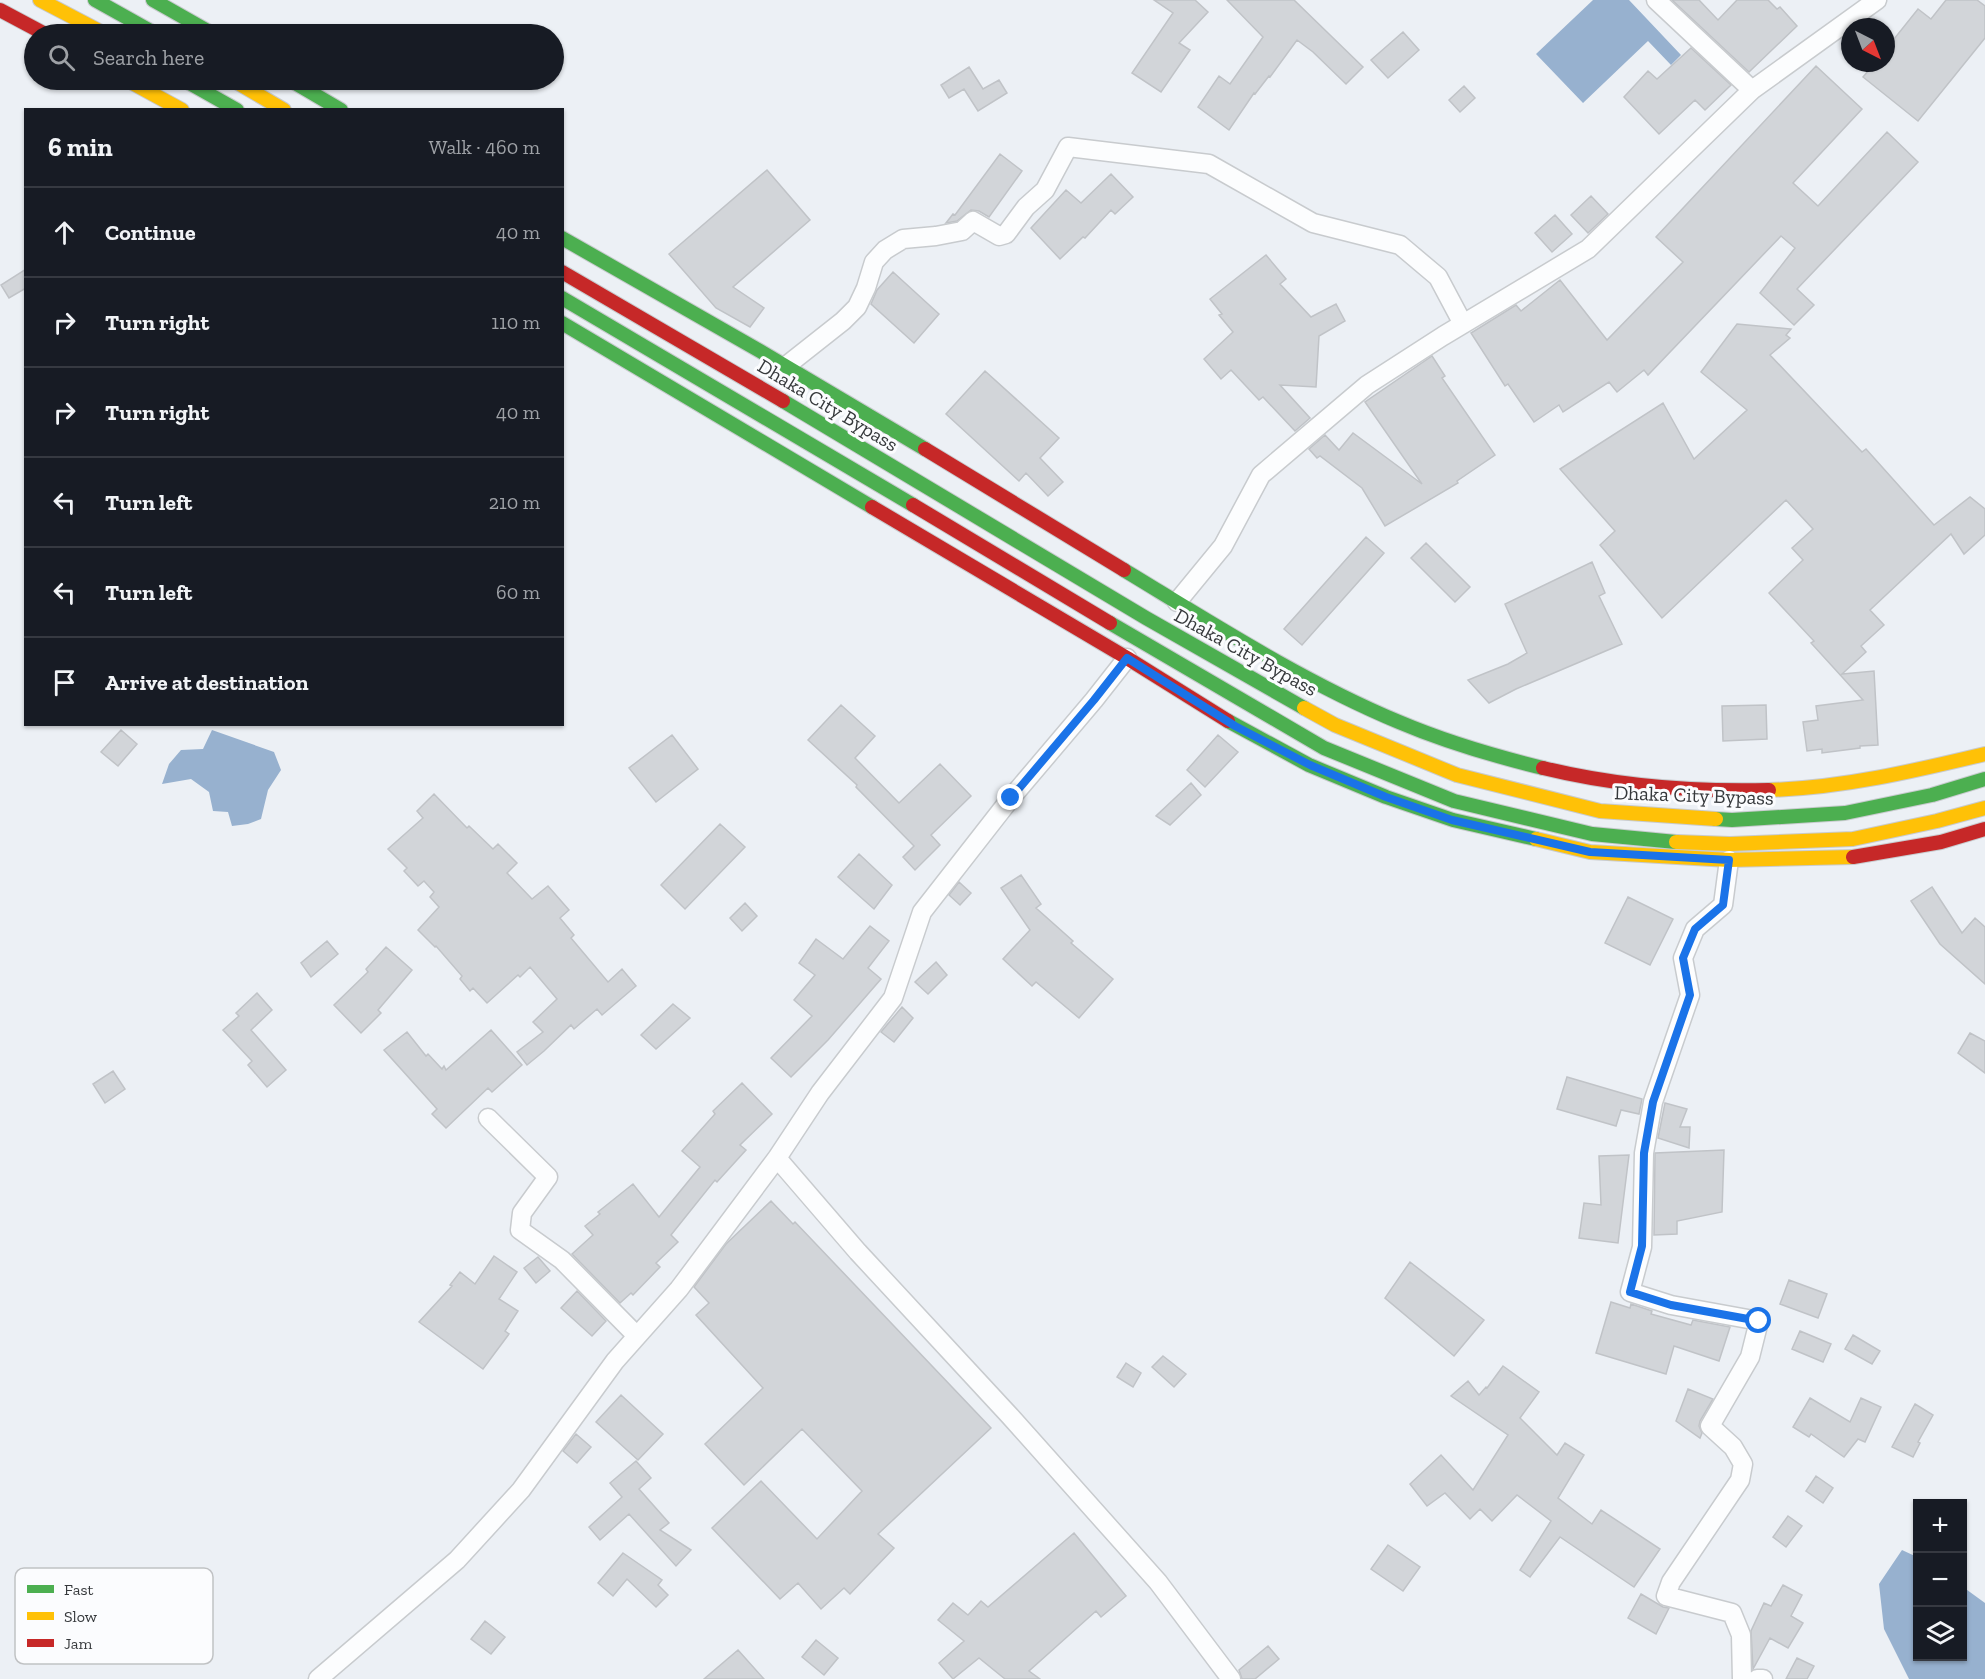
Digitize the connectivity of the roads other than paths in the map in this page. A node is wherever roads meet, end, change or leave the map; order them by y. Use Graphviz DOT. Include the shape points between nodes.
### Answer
graph roads {
  1 [pos="40,0"];
  2 [pos="95,0"];
  3 [pos="153,0"];
  4 [pos="1656,0"];
  5 [pos="1877,0"];
  6 [pos="0,10"];
  7 [pos="26,24"];
  8 [pos="86,24"];
  9 [pos="138,24"];
  10 [pos="195,24"];
  11 [pos="146,90"];
  12 [pos="202,90"];
  13 [pos="250,90"];
  14 [pos="307,90"];
  15 [pos="1752,90"];
  16 [pos="178,108"];
  17 [pos="233,108"];
  18 [pos="282,108"];
  19 [pos="338,108"];
  20 [pos="564,239"];
  21 [pos="564,273"];
  22 [pos="564,299"];
  23 [pos="564,324"];
  24 [pos="1463,324"];
  25 [pos="786,366"];
  26 [pos="1177,602"];
  27 [pos="1127,658"];
  28 [pos="1985,754"];
  29 [pos="1985,779"];
  30 [pos="1985,808"];
  31 [pos="1985,829"];
  32 [pos="1729,860"];
  33 [pos="488,1118"];
  34 [pos="777,1158"];
  35 [pos="637,1336"];
  36 [pos="318,1679"];
  37 [pos="1231,1679"];
  38 [pos="1742,1679"];
  39 [pos="1757,1679"];
  40 [pos="1762,1679"];
  1 -- 8 [label="main road"];
  2 -- 9 [label="main road"];
  3 -- 10 [label="main road"];
  4 -- 15 [label="street"];
  5 -- 15 [label="street"];
  6 -- 7 [label="main road"];
  11 -- 16 [label="main road"];
  12 -- 17 [label="main road"];
  13 -- 18 [label="main road"];
  14 -- 19 [label="main road"];
  15 -- 24 [label="street" via="1588,249"];
  20 -- 25 [label="main road"];
  21 -- 29 [label="main road, Dhaka City Bypass" via="1146,618 1335,725 1457,775 1600,811 1732,820 1845,813 1932,795"];
  22 -- 30 [label="main road" via="1324,748 1454,801 1592,834 1730,844 1854,839"];
  23 -- 27 [label="main road"];
  24 -- 25 [label="street" via="1438,277 1400,244 1313,223 1209,164 1068,147 1045,190 1006,234 999,236 973,221 962,231 903,239 885,250 874,261 857,307"];
  24 -- 26 [label="street" via="1367,385 1261,475 1223,546"];
  25 -- 26 [label="main road"];
  26 -- 28 [label="main road" via="1359,704 1421,731 1542,768 1599,780 1678,789 1783,790 1924,769"];
  27 -- 32 [label="main road" via="1235,726 1310,765 1452,820 1590,852"];
  27 -- 34 [label="street" via="922,912 893,999 820,1093"];
  31 -- 32 [label="main road" via="1941,842 1854,857"];
  32 -- 38 [label="street" via="1723,905 1695,929 1683,958 1690,995 1653,1102 1644,1153 1642,1246 1630,1292 1671,1305 1759,1321 1750,1356 1710,1426 1733,1447 1743,1464 1740,1480 1671,1582 1666,1596 1732,1613 1742,1635"];
  33 -- 35 [label="street" via="548,1177 522,1213 520,1230 562,1260"];
  34 -- 35 [label="street" via="679,1288"];
  34 -- 37 [label="street" via="1158,1582"];
  35 -- 36 [label="street" via="615,1360 522,1490 465,1551"];
  39 -- 40 [label="street"];
}
